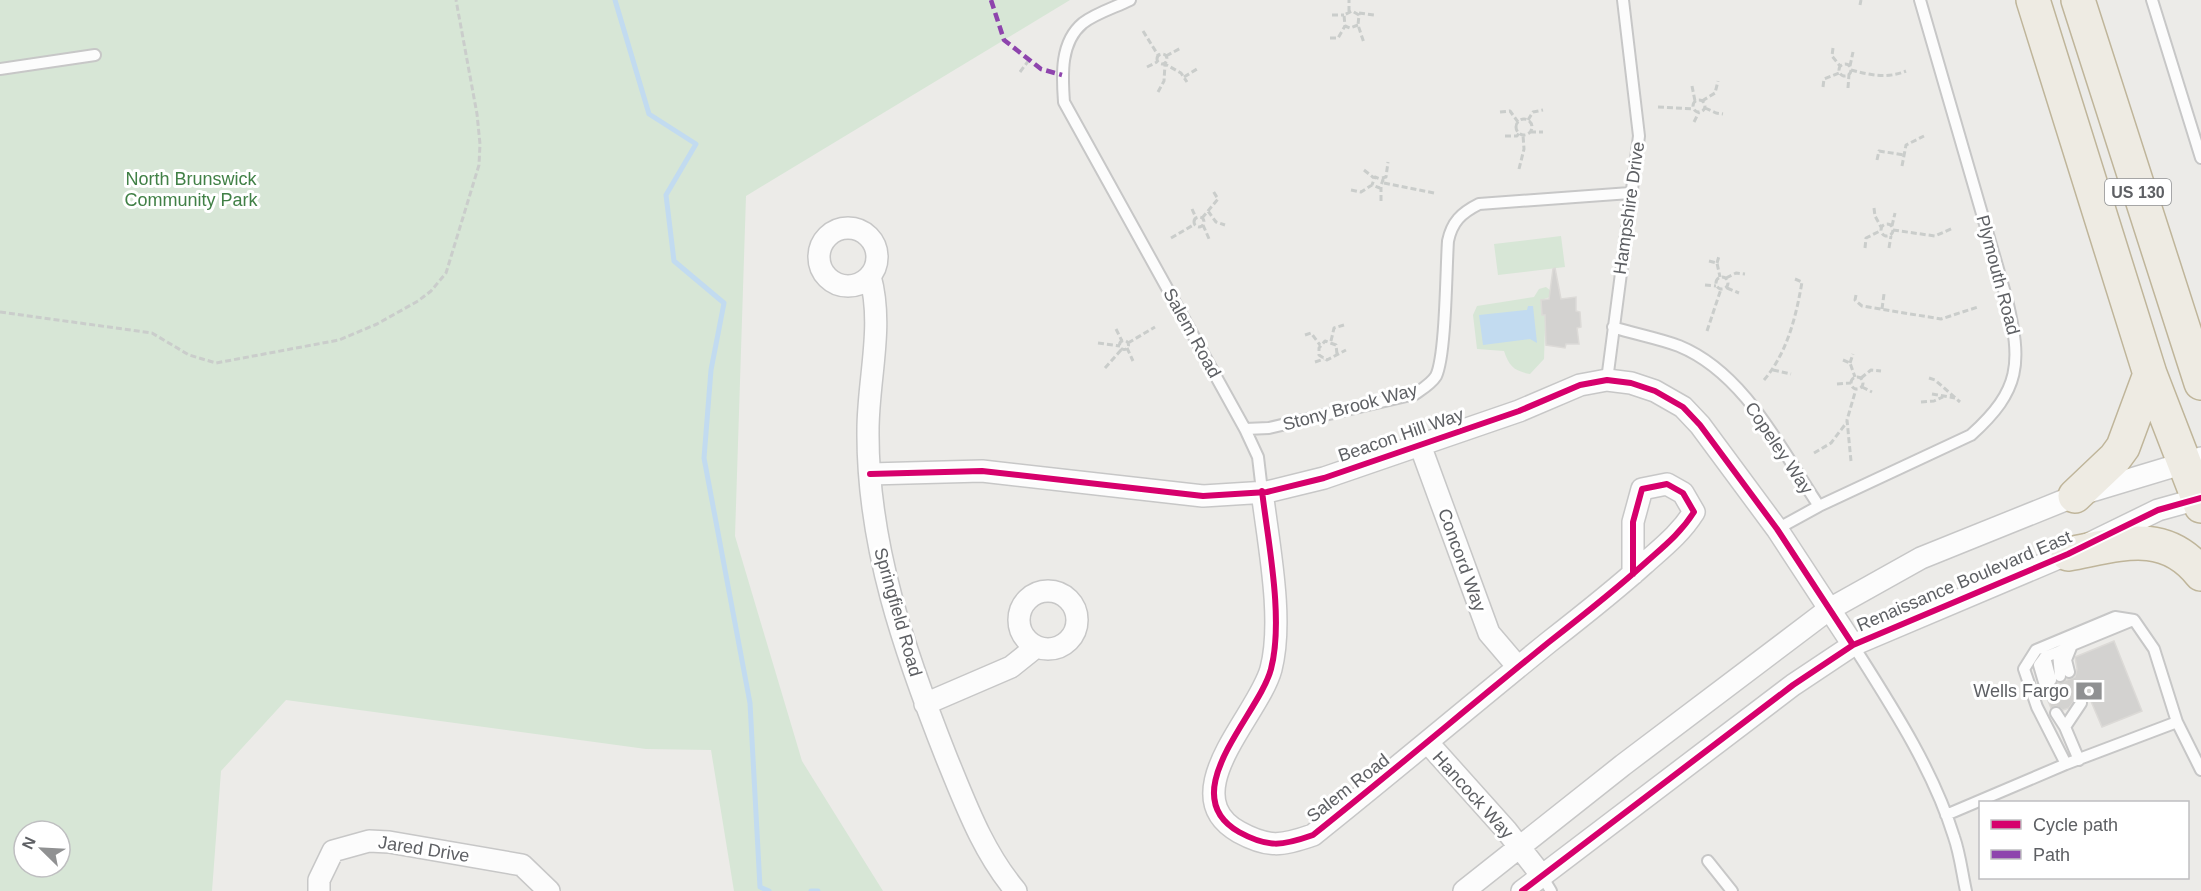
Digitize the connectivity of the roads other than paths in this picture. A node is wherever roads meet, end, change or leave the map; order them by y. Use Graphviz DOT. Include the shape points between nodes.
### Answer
graph roads {
  1 [pos="1130,0"];
  2 [pos="1623,0"];
  3 [pos="1920,0"];
  4 [pos="2033,0"];
  5 [pos="2078,0"];
  6 [pos="2152,0"];
  7 [pos="95,55"];
  8 [pos="0,69"];
  9 [pos="2201,158"];
  10 [pos="1630,193"];
  11 [pos="870,276"];
  12 [pos="1613,327"];
  13 [pos="2195,348"];
  14 [pos="2150,374"];
  15 [pos="1607,380"];
  16 [pos="2201,383"];
  17 [pos="1245,429"];
  18 [pos="1420,445"];
  19 [pos="2193,460"];
  20 [pos="870,474"];
  21 [pos="1262,491"];
  22 [pos="2074,496"];
  23 [pos="2200,501"];
  24 [pos="1819,506"];
  25 [pos="1777,529"];
  26 [pos="2068,554"];
  27 [pos="1633,574"];
  28 [pos="2201,574"];
  29 [pos="1828,610"];
  30 [pos="2134,620"];
  31 [pos="1854,645"];
  32 [pos="2072,645"];
  33 [pos="1036,647"];
  34 [pos="2058,652"];
  35 [pos="1518,667"];
  36 [pos="2056,677"];
  37 [pos="2081,703"];
  38 [pos="925,704"];
  39 [pos="2063,710"];
  40 [pos="2177,722"];
  41 [pos="2065,727"];
  42 [pos="1428,743"];
  43 [pos="2079,760"];
  44 [pos="2066,764"];
  45 [pos="2201,770"];
  46 [pos="1946,815"];
  47 [pos="1519,846"];
  48 [pos="1708,861"];
  49 [pos="1546,883"];
  50 [pos="319,891"];
  51 [pos="549,891"];
  52 [pos="1016,891"];
  53 [pos="1464,891"];
  54 [pos="1522,891"];
  55 [pos="1732,891"];
  56 [pos="1966,891"];
  1 -- 17 [label="lane, Salem Road" via="1083,23 1066,49 1062,75 1064,102"];
  2 -- 10 [label="lane, Hampshire Drive" via="1639,136"];
  3 -- 24 [label="lane, Plymouth Road" via="2007,300 2016,339 2016,369 2006,395 1971,435"];
  4 -- 14 [label="highway, US 130"];
  5 -- 13 [label="highway, US 130"];
  6 -- 9 [label="lane"];
  7 -- 8 [label="lane"];
  10 -- 12 [label="lane, Hampshire Drive"];
  10 -- 17 [label="lane, Stony Brook Way" via="1479,204 1468,210 1451,227 1440,356 1436,376 1426,387 1269,428"];
  11 -- 20 [label="street, Springfield Road" via="876,320 868,429"];
  12 -- 15 [label="lane, Hampshire Drive"];
  12 -- 24 [label="lane, Copeley Way" via="1680,346 1736,388 1756,411"];
  13 -- 16 [label="highway, US 130"];
  14 -- 19 [label="highway, US 130"];
  14 -- 22 [label="highway" via="2122,447"];
  15 -- 18 [label="street, Beacon Hill Way" via="1580,385"];
  15 -- 25 [label="street, Beacon Hill Way" via="1655,391 1683,407"];
  17 -- 21 [label="lane, Salem Road" via="1258,457"];
  18 -- 21 [label="street, Beacon Hill Way" via="1324,478"];
  18 -- 35 [label="street, Concord Way" via="1489,633"];
  19 -- 22 [label="street, Renaissance Boulevard East"];
  19 -- 23 [label="highway, US 130"];
  20 -- 21 [label="street, Beacon Hill Way" via="982,471 1203,496"];
  20 -- 38 [label="street, Springfield Road" via="874,529 886,585"];
  21 -- 42 [label="street, Salem Road" via="1273,578 1275,627 1271,668 1260,696 1223,754 1213,796 1220,814 1233,828 1251,838 1272,845 1291,843 1312,835"];
  22 -- 29 [label="street, Renaissance Boulevard East" via="1921,558"];
  23 -- 26 [label="street, Renaissance Boulevard East" via="2158,510"];
  24 -- 25 [label="lane, Plymouth Road"];
  25 -- 29 [label="street, Beacon Hill Way"];
  26 -- 28 [label="highway" via="2135,541 2162,543"];
  26 -- 31 [label="street, Renaissance Boulevard East"];
  27 -- 35 [label="street, Salem Road"];
  29 -- 31 [label="street, Beacon Hill Way"];
  29 -- 47 [label="street, Renaissance Boulevard East"];
  30 -- 32 [label="lane"];
  30 -- 40 [label="lane" via="2154,649"];
  30 -- 44 [label="lane" via="2115,617 2037,651 2024,669 2037,707"];
  31 -- 46 [label="lane" via="1891,706"];
  31 -- 49 [label="street, Renaissance Boulevard East" via="1793,685"];
  32 -- 34 [label="lane"];
  32 -- 36 [label="lane"];
  33 -- 38 [label="street" via="1011,667"];
  34 -- 36 [label="lane"];
  34 -- 36 [label="lane" via="2046,657"];
  35 -- 42 [label="street, Salem Road"];
  37 -- 41 [label="lane"];
  38 -- 52 [label="street, Springfield Road" via="977,832 1001,874"];
  39 -- 41 [label="lane"];
  40 -- 43 [label="lane"];
  40 -- 45 [label="lane"];
  41 -- 43 [label="lane"];
  42 -- 47 [label="street, Hancock Way"];
  43 -- 44 [label="lane"];
  44 -- 46 [label="lane"];
  46 -- 56 [label="lane"];
  47 -- 49 [label="street, Hancock Way"];
  47 -- 53 [label="street, Renaissance Boulevard East"];
  48 -- 55 [label="lane"];
  49 -- 54 [label="street, Renaissance Boulevard East"];
  50 -- 51 [label="street, Jared Drive" via="319,880 333,850 369,841 522,865"];
}
